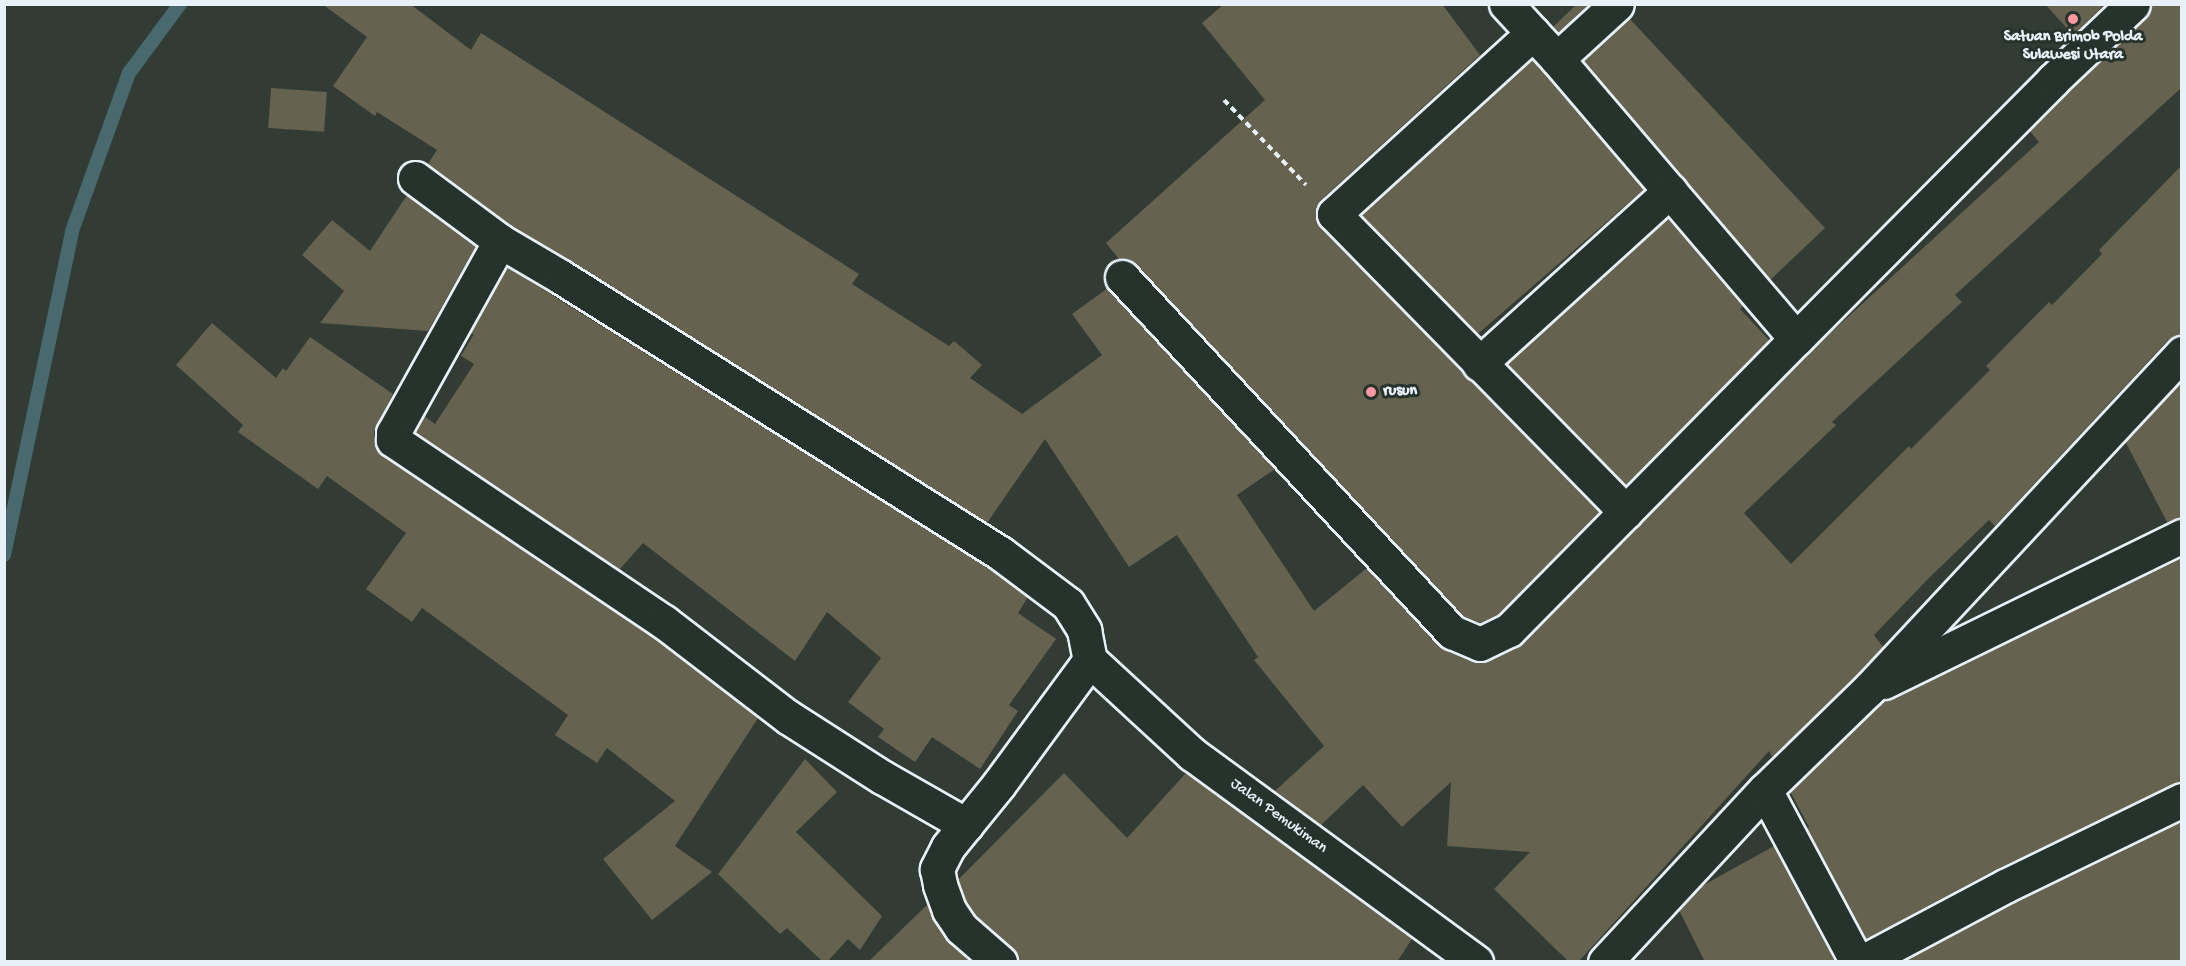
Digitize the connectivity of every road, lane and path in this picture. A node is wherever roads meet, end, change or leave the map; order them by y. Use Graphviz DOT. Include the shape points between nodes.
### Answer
graph roads {
  1 [pos="1506,4"];
  2 [pos="1617,4"];
  3 [pos="2133,4"];
  4 [pos="1533,33"];
  5 [pos="1557,59"];
  6 [pos="1224,100"];
  7 [pos="415,178"];
  8 [pos="1670,191"];
  9 [pos="1334,214"];
  10 [pos="500,241"];
  11 [pos="1122,277"];
  12 [pos="1796,339"];
  13 [pos="2181,353"];
  14 [pos="1479,364"];
  15 [pos="1626,512"];
  16 [pos="2181,536"];
  17 [pos="1090,660"];
  18 [pos="1868,690"];
  19 [pos="1765,790"];
  20 [pos="2181,800"];
  21 [pos="966,825"];
  22 [pos="1000,962"];
  23 [pos="1476,962"];
  24 [pos="1605,962"];
  25 [pos="1857,962"];
  26 [pos="1862,962"];
  1 -- 4 [label="street"];
  2 -- 5 [label="street"];
  3 -- 12 [label="street"];
  4 -- 5 [label="street"];
  4 -- 9 [label="street"];
  5 -- 8 [label="street"];
  6 -- 9 [label="path"];
  7 -- 10 [label="street"];
  8 -- 12 [label="street"];
  8 -- 14 [label="street"];
  9 -- 14 [label="street"];
  10 -- 17 [label="street" via="1000,553 1068,604 1084,630"];
  10 -- 21 [label="street" via="393,433 393,440 664,622 788,717"];
  11 -- 15 [label="street" via="1452,632 1480,644 1509,630"];
  12 -- 15 [label="street"];
  13 -- 18 [label="street"];
  14 -- 15 [label="street"];
  16 -- 18 [label="street"];
  17 -- 21 [label="street"];
  17 -- 23 [label="street, Jalan Pemukiman" via="1192,754"];
  18 -- 19 [label="street"];
  19 -- 24 [label="street"];
  19 -- 25 [label="street"];
  20 -- 26 [label="street" via="2005,886"];
  21 -- 22 [label="street" via="948,847 938,869 940,885 949,910 962,927"];
}
